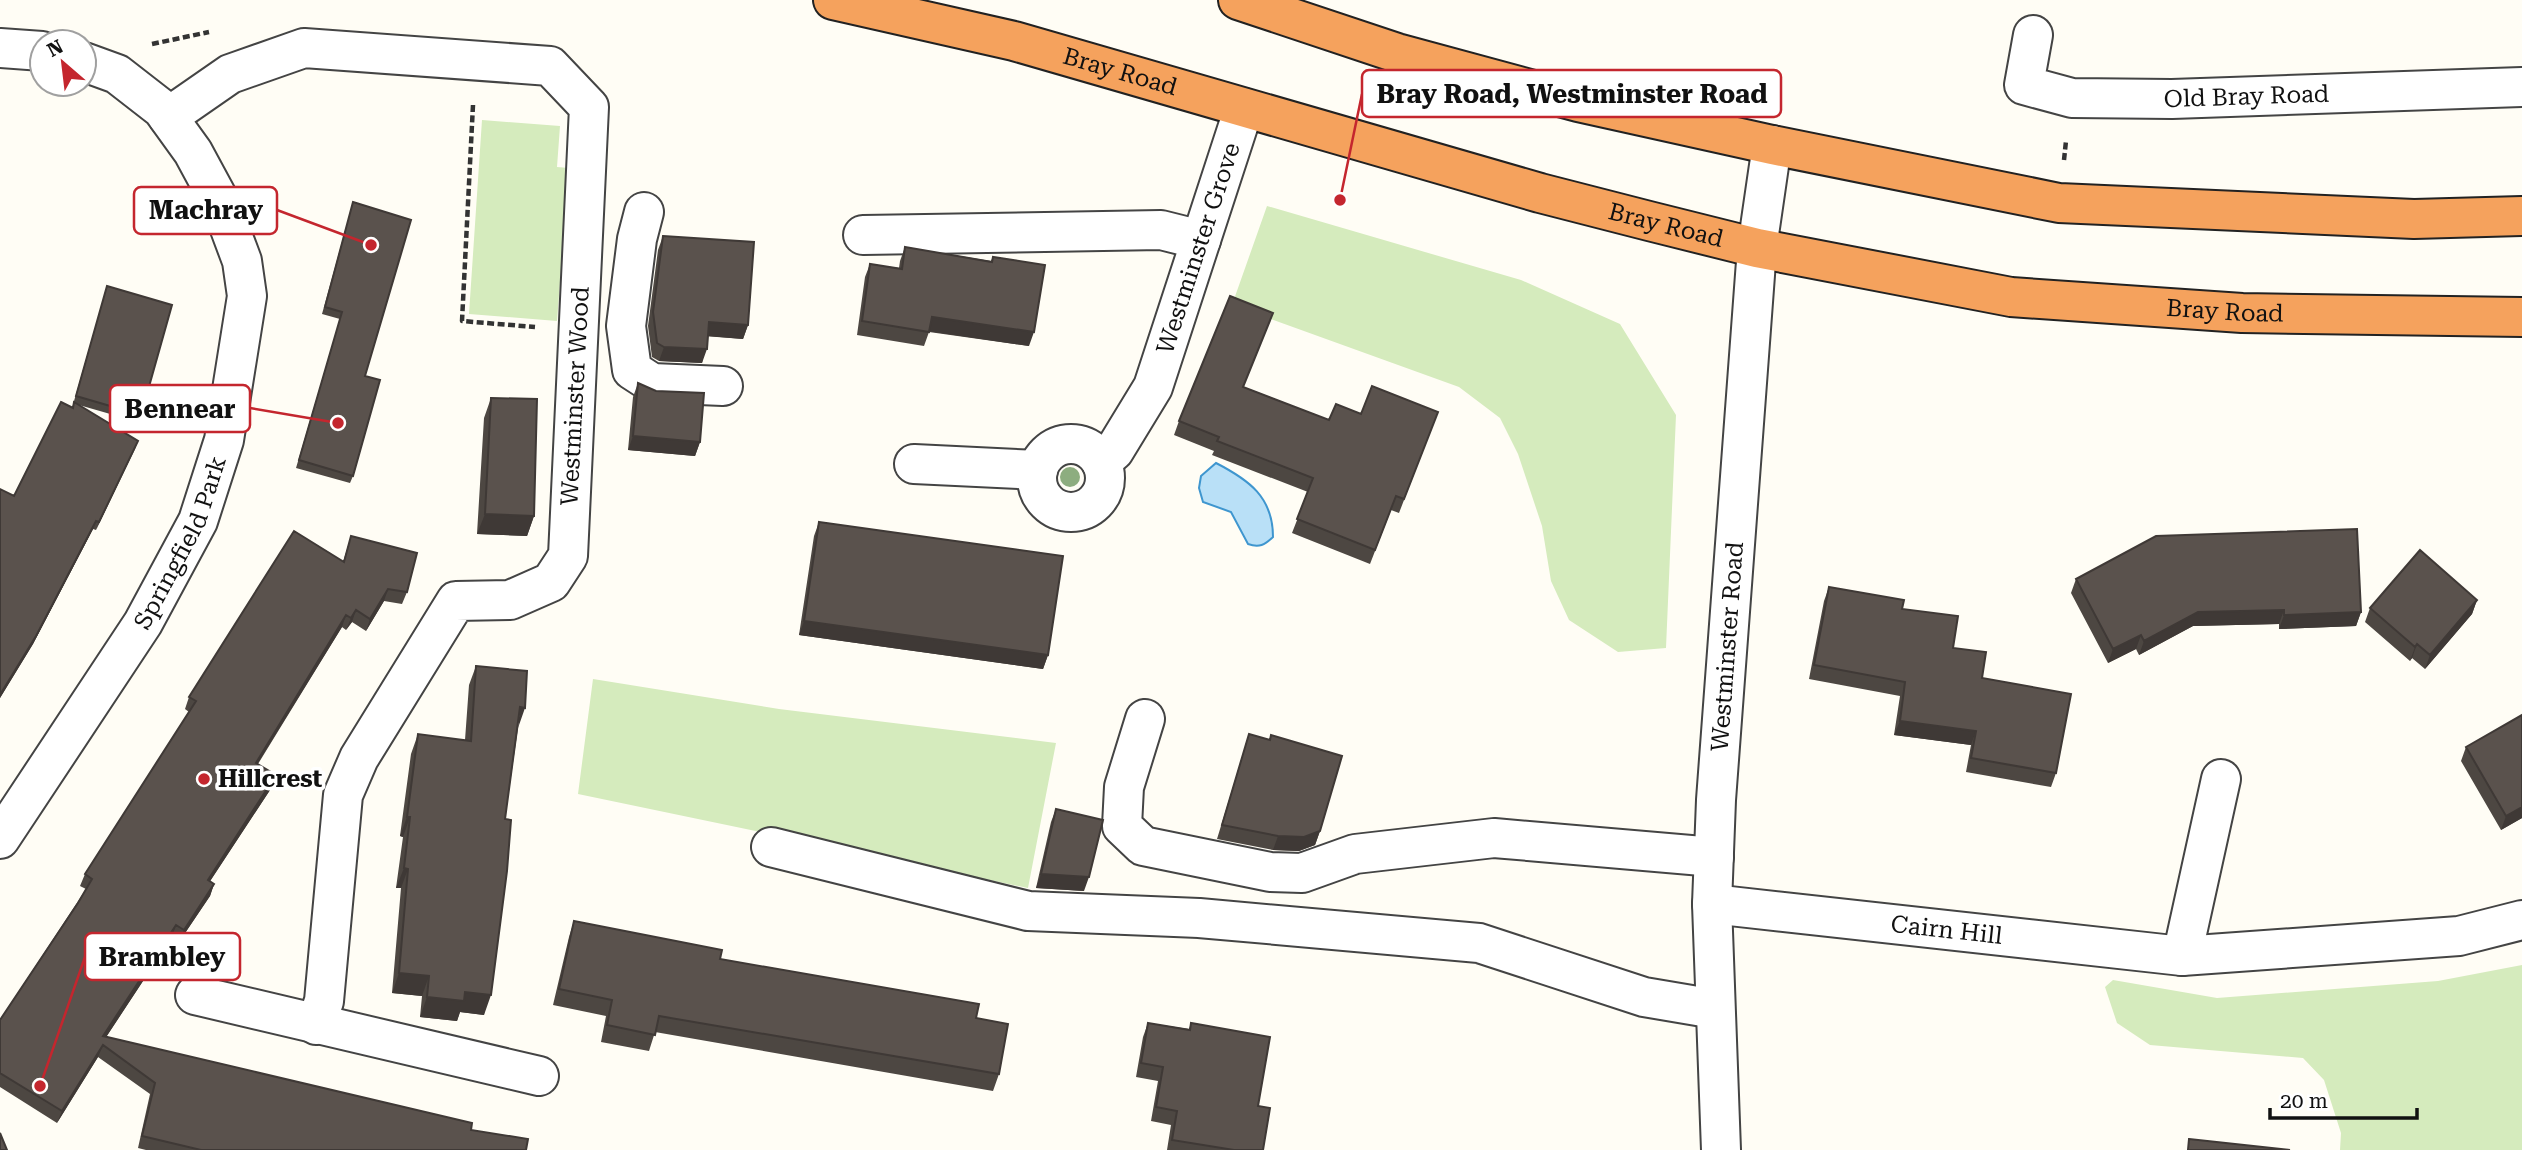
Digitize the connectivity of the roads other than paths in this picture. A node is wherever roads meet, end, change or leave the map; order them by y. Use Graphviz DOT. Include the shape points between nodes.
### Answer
graph roads {
  1 [pos="833,0"];
  2 [pos="1238,0"];
  3 [pos="2033,35"];
  4 [pos="0,48"];
  5 [pos="28,50"];
  6 [pos="98,67"];
  7 [pos="2522,87"];
  8 [pos="1244,108"];
  9 [pos="169,117"];
  10 [pos="1772,145"];
  11 [pos="644,212"];
  12 [pos="2522,216"];
  13 [pos="863,235"];
  14 [pos="1201,240"];
  15 [pos="1758,248"];
  16 [pos="2522,317"];
  17 [pos="723,386"];
  18 [pos="1101,462"];
  19 [pos="914,464"];
  20 [pos="1038,470"];
  21 [pos="1145,719"];
  22 [pos="2221,779"];
  23 [pos="0,839"];
  24 [pos="771,847"];
  25 [pos="1714,857"];
  26 [pos="1712,904"];
  27 [pos="2522,920"];
  28 [pos="2182,956"];
  29 [pos="195,995"];
  30 [pos="1716,1009"];
  31 [pos="316,1024"];
  32 [pos="539,1076"];
  33 [pos="1723,1148"];
  1 -- 8 [label="highway, Bray Road" via="1014,41"];
  2 -- 10 [label="highway" via="1397,53"];
  3 -- 7 [label="street, Old Bray Road" via="2024,85 2072,97 2172,99"];
  4 -- 5 [label="street"];
  6 -- 9 [label="street, Springfield Park" via="117,74"];
  8 -- 14 [label="street, Westminster Grove"];
  8 -- 15 [label="highway, Bray Road" via="1540,193"];
  9 -- 23 [label="street, Springfield Park" via="220,202 242,261 247,296 224,440 198,521 143,623"];
  9 -- 31 [label="street, Westminster Wood" via="230,74 304,48 550,66 589,107 568,556 551,582 510,600 456,601 359,758 343,795 324,1001"];
  10 -- 12 [label="highway" via="2059,203 2414,219"];
  10 -- 15 [label="street, Westminster Road"];
  11 -- 17 [label="street" via="626,326 632,370 652,383"];
  13 -- 14 [label="street" via="1161,230"];
  14 -- 18 [label="street, Westminster Grove" via="1153,387 1114,451"];
  15 -- 16 [label="highway, Bray Road" via="2011,297 2242,313"];
  15 -- 25 [label="street, Westminster Road"];
  18 -- 20 [label="street" via="1084,446 1061,445 1050,451"];
  18 -- 20 [label="street" via="1103,491 1090,506 1071,512 1044,499"];
  19 -- 20 [label="street"];
  21 -- 25 [label="street" via="1124,787 1122,826 1143,846 1231,866 1302,873 1355,854 1494,838"];
  22 -- 28 [label="street"];
  24 -- 30 [label="street" via="1028,911 1199,918 1479,943 1644,997"];
  25 -- 26 [label="street, Westminster Road"];
  26 -- 28 [label="street, Cairn Hill"];
  26 -- 30 [label="street, Westminster Road"];
  27 -- 28 [label="street, Cairn Hill" via="2459,936"];
  29 -- 31 [label="street"];
  30 -- 33 [label="street, Westminster Road"];
  31 -- 32 [label="street"];
}
